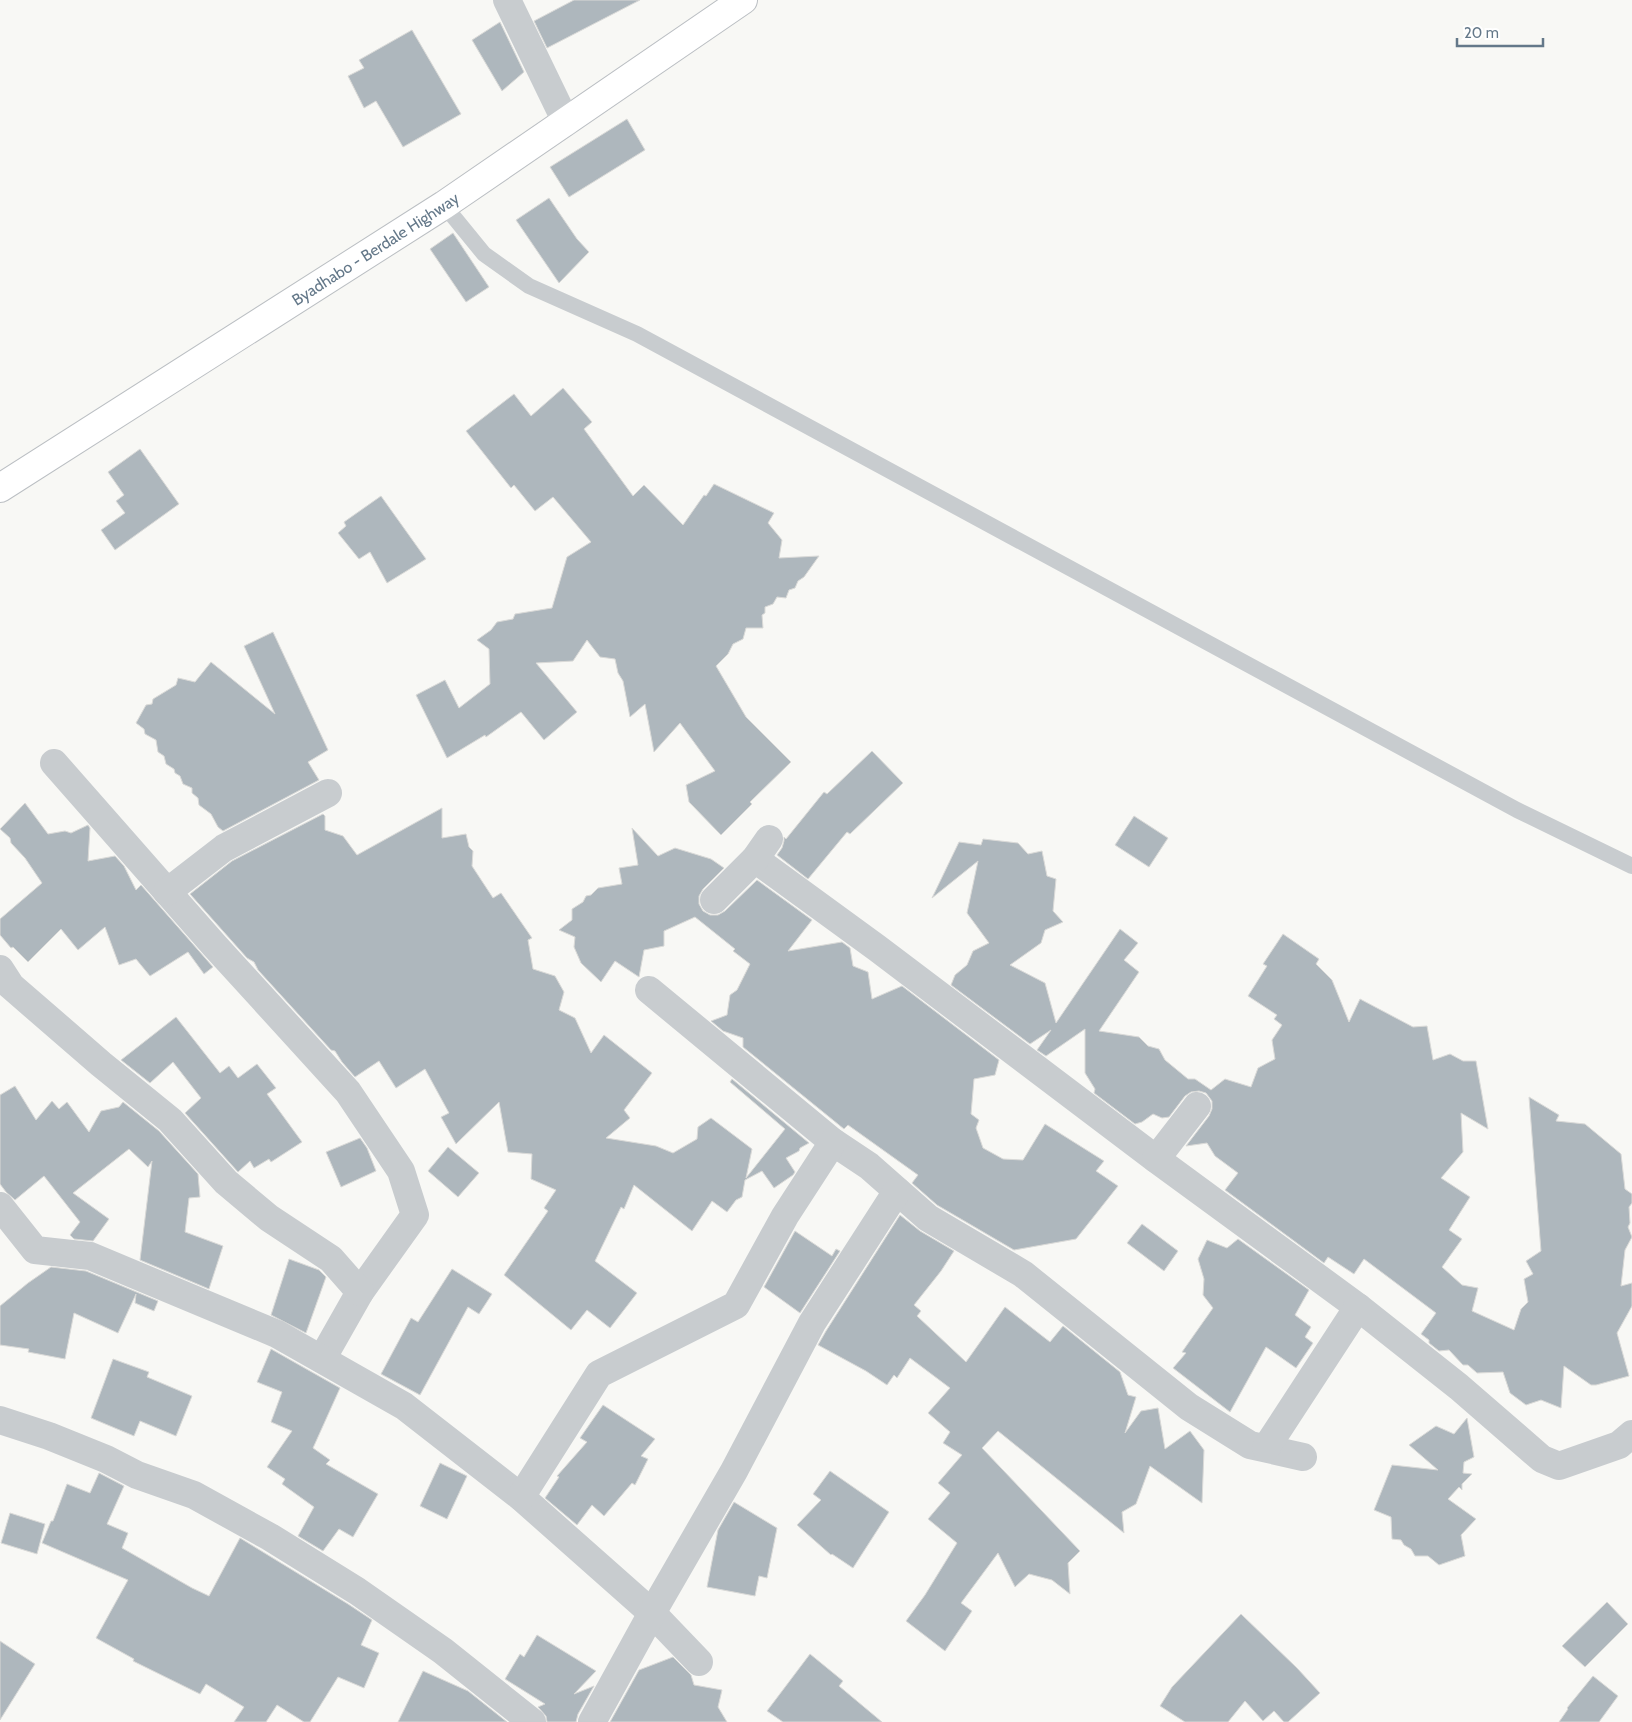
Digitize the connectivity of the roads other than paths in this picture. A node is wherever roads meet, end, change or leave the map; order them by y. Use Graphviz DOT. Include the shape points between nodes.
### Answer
graph roads {
  1 [pos="508,0"];
  2 [pos="743,0"];
  3 [pos="566,122"];
  4 [pos="444,205"];
  5 [pos="0,488"];
  6 [pos="54,763"];
  7 [pos="328,793"];
  8 [pos="1632,866"];
  9 [pos="167,892"];
  10 [pos="714,900"];
  11 [pos="0,969"];
  12 [pos="649,990"];
  13 [pos="1196,1106"];
  14 [pos="833,1142"];
  15 [pos="1156,1159"];
  16 [pos="897,1191"];
  17 [pos="0,1206"];
  18 [pos="360,1292"];
  19 [pos="1358,1307"];
  20 [pos="322,1359"];
  21 [pos="0,1420"];
  22 [pos="1632,1434"];
  23 [pos="1266,1448"];
  24 [pos="1303,1457"];
  25 [pos="521,1498"];
  26 [pos="652,1613"];
  27 [pos="699,1662"];
  28 [pos="532,1722"];
  29 [pos="592,1722"];
  1 -- 3 [label="street"];
  2 -- 3 [label="main road, Byadhabo - Berdale Highway"];
  3 -- 4 [label="main road, Byadhabo - Berdale Highway"];
  4 -- 5 [label="main road, Byadhabo - Berdale Highway"];
  4 -- 8 [label="lane" via="484,254 530,286 637,334 1518,810"];
  6 -- 9 [label="street"];
  7 -- 9 [label="street" via="224,848"];
  9 -- 18 [label="street" via="348,1092 402,1171 415,1215"];
  10 -- 15 [label="street" via="762,849 877,948"];
  11 -- 18 [label="street" via="12,986 170,1120 226,1182 269,1218 331,1259"];
  12 -- 14 [label="street"];
  13 -- 15 [label="street"];
  14 -- 16 [label="street" via="869,1166"];
  14 -- 25 [label="street" via="785,1216 736,1305 599,1374"];
  15 -- 19 [label="street"];
  16 -- 23 [label="street" via="928,1218 1022,1274 1189,1407 1250,1445"];
  16 -- 26 [label="street" via="812,1323 734,1471"];
  17 -- 20 [label="street" via="35,1250 90,1256 278,1334"];
  18 -- 20 [label="street"];
  19 -- 22 [label="street" via="1459,1387 1542,1459 1559,1466 1619,1445"];
  19 -- 23 [label="street"];
  20 -- 25 [label="street" via="404,1406"];
  21 -- 28 [label="street" via="49,1436 137,1475 194,1494 270,1537 443,1651"];
  23 -- 24 [label="street"];
  25 -- 26 [label="street"];
  26 -- 27 [label="street"];
  26 -- 29 [label="street"];
}
